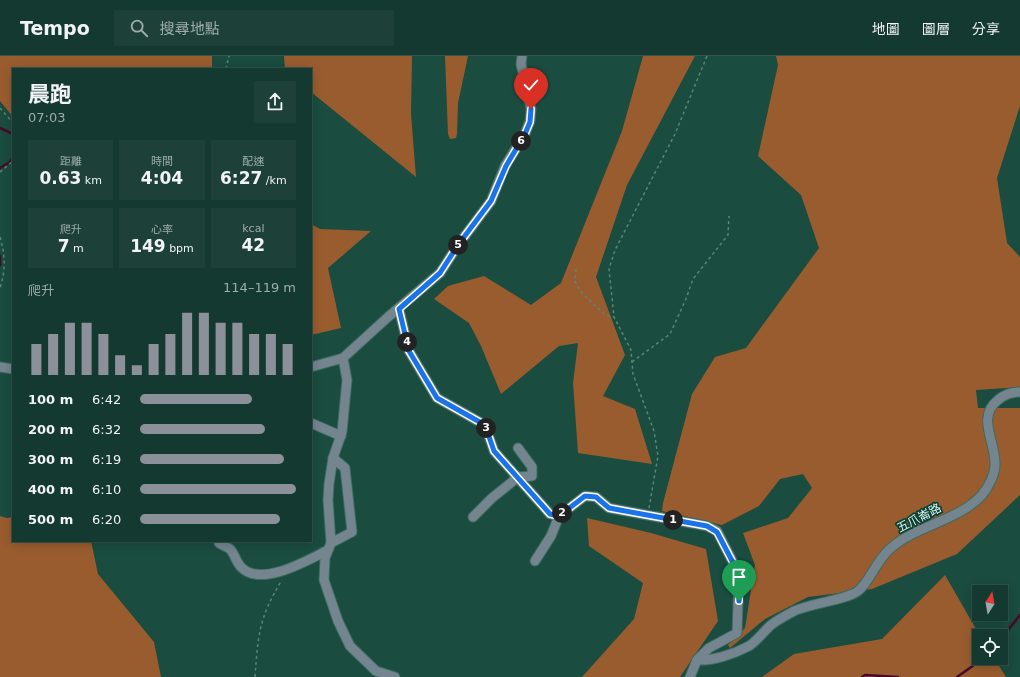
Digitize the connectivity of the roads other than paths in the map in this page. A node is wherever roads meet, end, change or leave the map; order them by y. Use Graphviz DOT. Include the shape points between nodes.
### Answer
graph roads {
  1 [pos="522,56"];
  2 [pos="399,309"];
  3 [pos="343,358"];
  4 [pos="0,367"];
  5 [pos="312,367"];
  6 [pos="12,369"];
  7 [pos="1020,392"];
  8 [pos="312,423"];
  9 [pos="341,436"];
  10 [pos="518,448"];
  11 [pos="333,458"];
  12 [pos="518,477"];
  13 [pos="559,516"];
  14 [pos="473,517"];
  15 [pos="219,543"];
  16 [pos="330,546"];
  17 [pos="535,561"];
  18 [pos="697,660"];
  19 [pos="395,677"];
  20 [pos="690,677"];
  1 -- 2 [label="street" via="521,64 531,109 530,122 525,134 506,166 491,201 440,273"];
  2 -- 3 [label="street"];
  2 -- 12 [label="street" via="409,351 437,398 485,425 494,451"];
  3 -- 5 [label="street"];
  3 -- 9 [label="street" via="347,380"];
  4 -- 6 [label="street"];
  7 -- 18 [label="street, 五爪崙路" via="1005,394 992,404 988,412 987,425 995,454 995,466 986,490 976,502 907,536 890,548 864,584 851,595 811,604 794,612 772,624 750,646 709,661"];
  8 -- 9 [label="street"];
  9 -- 11 [label="street"];
  10 -- 12 [label="street" via="532,467 532,476"];
  11 -- 16 [label="street" via="328,500"];
  11 -- 16 [label="street" via="345,468 352,532"];
  12 -- 13 [label="street" via="550,514"];
  12 -- 14 [label="street"];
  13 -- 17 [label="street" via="551,536"];
  13 -- 18 [label="street" via="585,496 596,497 609,508 707,526 717,532 739,574 737,633 709,648"];
  15 -- 16 [label="street" via="230,549 242,568 254,575 289,568"];
  16 -- 19 [label="street" via="325,558 324,580 338,621 350,646 376,671"];
  18 -- 20 [label="street"];
}
